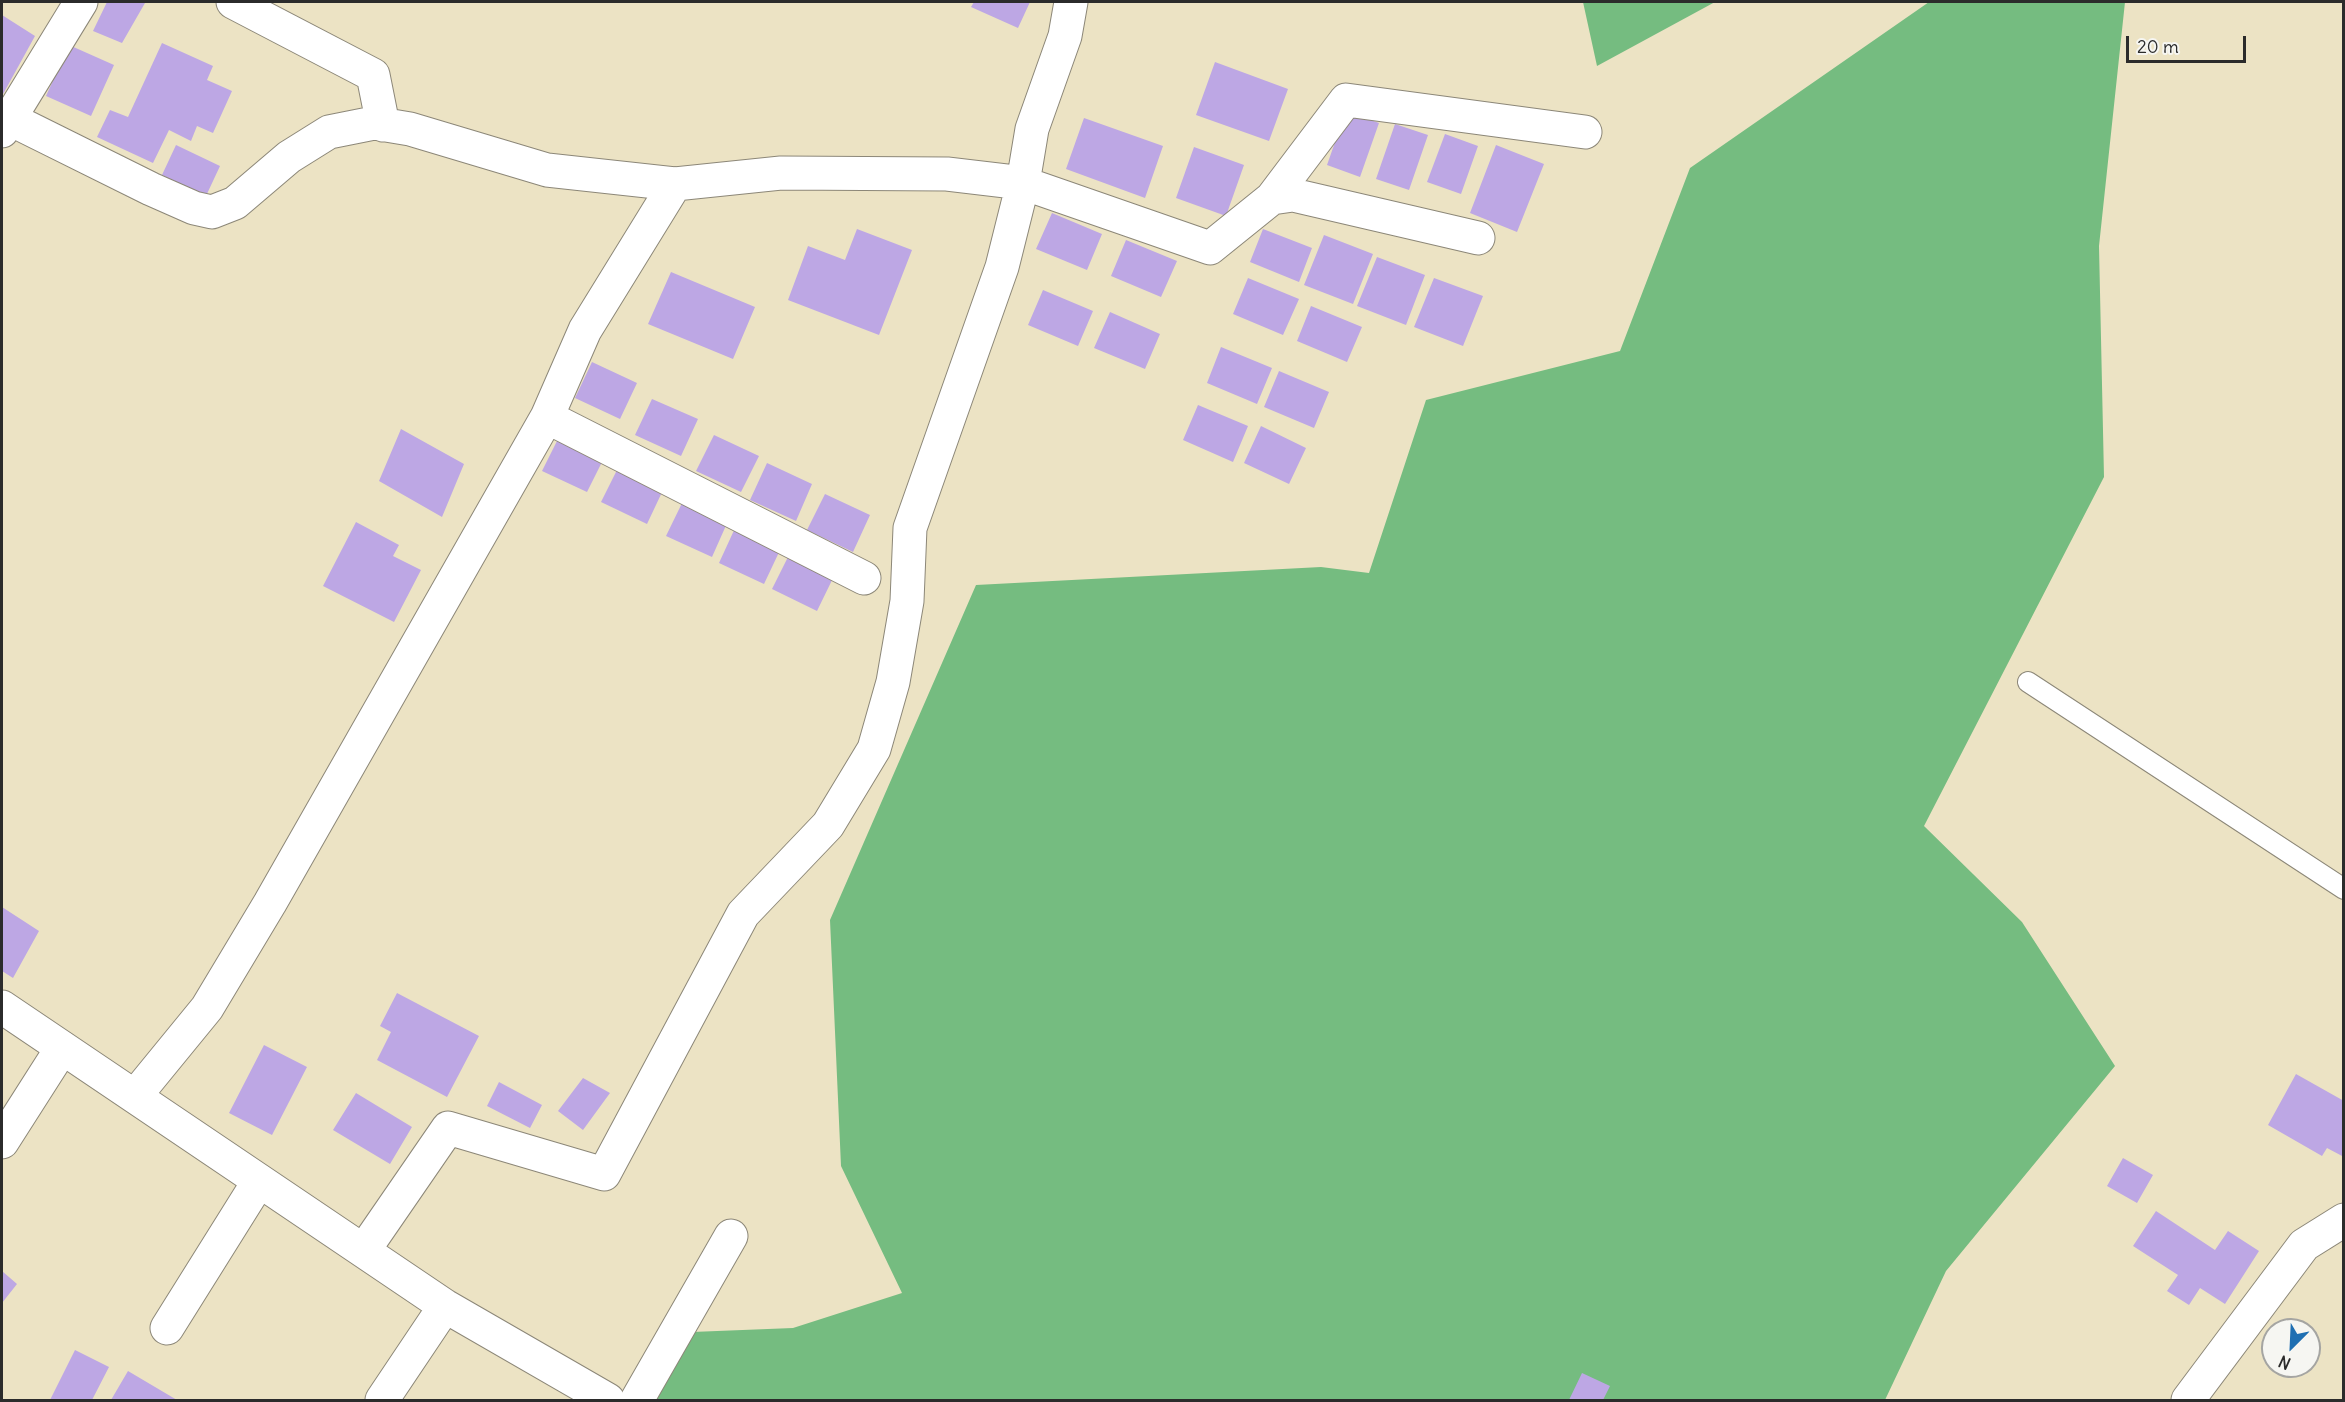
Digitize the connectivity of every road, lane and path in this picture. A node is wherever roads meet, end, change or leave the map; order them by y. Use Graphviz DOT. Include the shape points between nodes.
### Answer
graph roads {
  1 [pos="81,2"];
  2 [pos="233,2"];
  3 [pos="1071,2"];
  4 [pos="4,122"];
  5 [pos="383,125"];
  6 [pos="1585,132"];
  7 [pos="1023,183"];
  8 [pos="675,184"];
  9 [pos="1272,198"];
  10 [pos="1478,238"];
  11 [pos="547,417"];
  12 [pos="864,578"];
  13 [pos="2028,682"];
  14 [pos="2343,889"];
  15 [pos="2,1006"];
  16 [pos="62,1048"];
  17 [pos="135,1096"];
  18 [pos="2,1142"];
  19 [pos="259,1181"];
  20 [pos="2343,1220"];
  21 [pos="730,1236"];
  22 [pos="364,1250"];
  23 [pos="445,1306"];
  24 [pos="166,1328"];
  25 [pos="382,1401"];
  26 [pos="608,1401"];
  27 [pos="637,1401"];
  28 [pos="2188,1401"];
  1 -- 4 [label="street"];
  2 -- 5 [label="street" via="374,75"];
  3 -- 7 [label="street" via="1065,36 1032,129"];
  4 -- 5 [label="street" via="194,208 212,212 235,203 289,157 329,132 374,123"];
  5 -- 8 [label="street" via="410,129 547,170"];
  6 -- 9 [label="street" via="1346,100"];
  7 -- 8 [label="street" via="948,174 781,173"];
  7 -- 9 [label="street" via="1210,248"];
  7 -- 22 [label="street" via="1002,267 910,528 908,601 893,682 874,749 828,825 743,914 604,1174 448,1128"];
  8 -- 11 [label="street" via="585,330"];
  9 -- 10 [label="street" via="1293,195"];
  11 -- 12 [label="street"];
  11 -- 17 [label="street" via="213,999"];
  13 -- 14 [label="lane"];
  15 -- 16 [label="street"];
  16 -- 17 [label="street"];
  16 -- 18 [label="street"];
  17 -- 19 [label="street"];
  19 -- 22 [label="street"];
  19 -- 24 [label="street"];
  20 -- 28 [label="street" via="2304,1245"];
  21 -- 27 [label="street"];
  22 -- 23 [label="street"];
  23 -- 25 [label="street"];
  23 -- 26 [label="street"];
}
